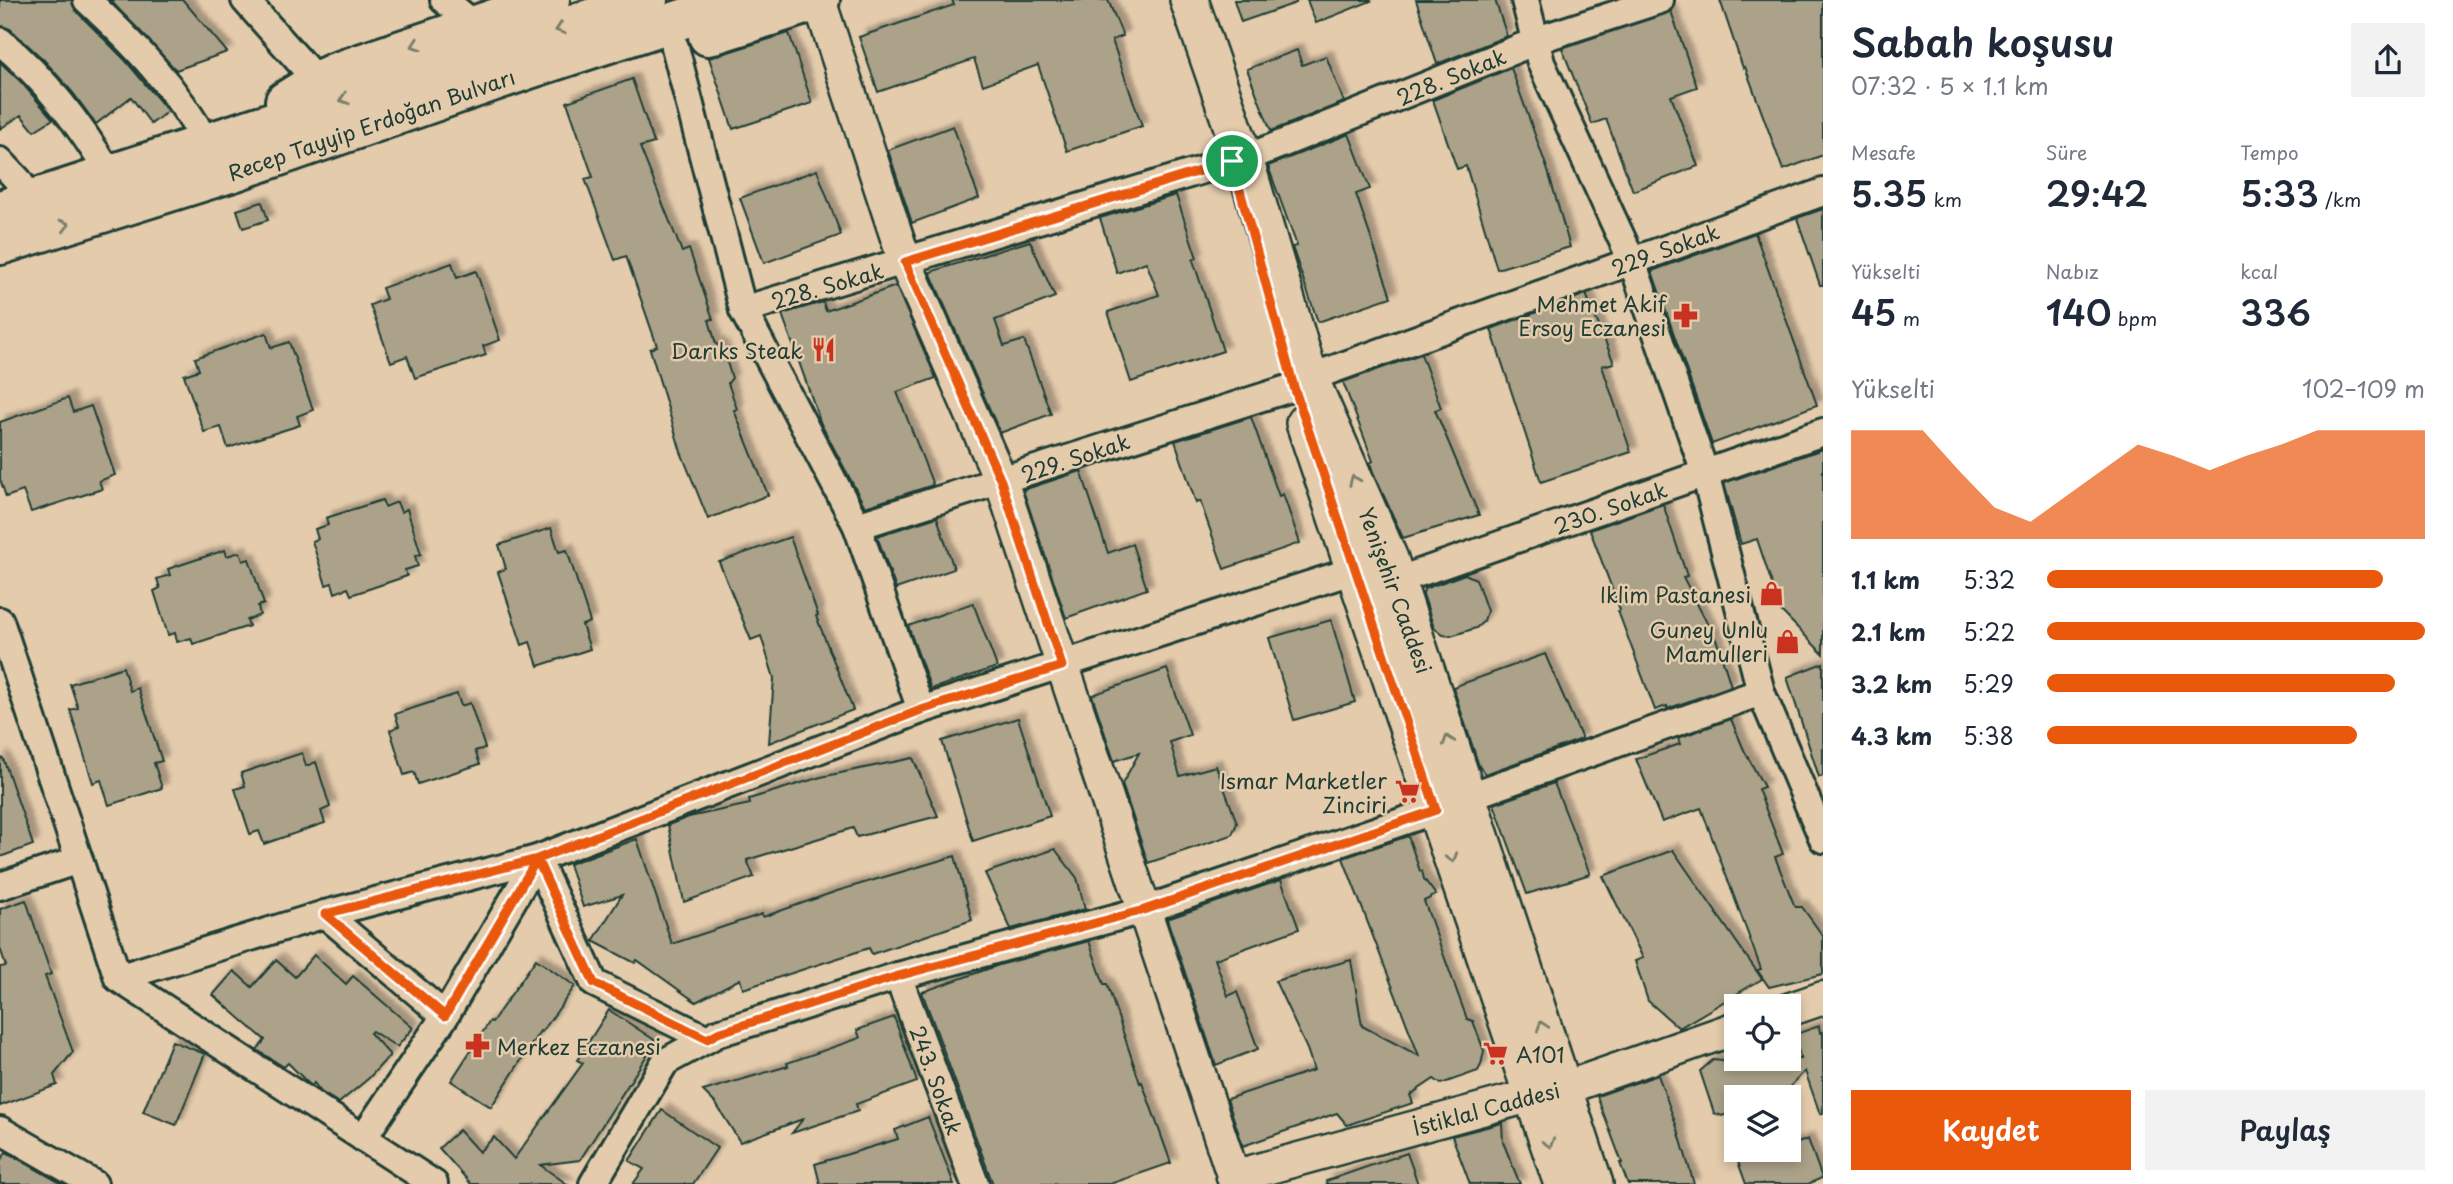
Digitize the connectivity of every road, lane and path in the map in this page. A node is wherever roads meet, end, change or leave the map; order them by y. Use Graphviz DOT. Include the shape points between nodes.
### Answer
graph roads {
  1 [pos="86,0"];
  2 [pos="245,0"];
  3 [pos="444,0"];
  4 [pos="648,0"];
  5 [pos="741,0"];
  6 [pos="819,0"];
  7 [pos="1177,0"];
  8 [pos="1189,0"];
  9 [pos="1525,0"];
  10 [pos="1660,0"];
  11 [pos="543,1"];
  12 [pos="475,25"];
  13 [pos="0,41"];
  14 [pos="1536,42"];
  15 [pos="675,47"];
  16 [pos="317,81"];
  17 [pos="220,139"];
  18 [pos="1238,160"];
  19 [pos="0,161"];
  20 [pos="236,172"];
  21 [pos="110,175"];
  22 [pos="1823,192"];
  23 [pos="15,205"];
  24 [pos="0,245"];
  25 [pos="1632,261"];
  26 [pos="905,262"];
  27 [pos="743,310"];
  28 [pos="1301,383"];
  29 [pos="1823,432"];
  30 [pos="1705,473"];
  31 [pos="1001,481"];
  32 [pos="857,526"];
  33 [pos="1355,570"];
  34 [pos="1396,581"];
  35 [pos="0,621"];
  36 [pos="1062,666"];
  37 [pos="1760,692"];
  38 [pos="921,710"];
  39 [pos="1451,803"];
  40 [pos="1823,839"];
  41 [pos="79,859"];
  42 [pos="537,859"];
  43 [pos="0,886"];
  44 [pos="1144,910"];
  45 [pos="325,914"];
  46 [pos="898,976"];
  47 [pos="118,978"];
  48 [pos="1823,998"];
  49 [pos="1801,1006"];
  50 [pos="445,1016"];
  51 [pos="1724,1032"];
  52 [pos="707,1039"];
  53 [pos="1548,1092"];
  54 [pos="0,1130"];
  55 [pos="363,1138"];
  56 [pos="1228,1182"];
  57 [pos="94,1184"];
  58 [pos="434,1184"];
  59 [pos="593,1184"];
  60 [pos="975,1184"];
  61 [pos="1563,1184"];
  62 [pos="1594,1184"];
  1 -- 17 [label="street" via="167,85 197,126"];
  2 -- 16 [label="street"];
  3 -- 12 [label="street"];
  4 -- 17 [label="highway, Recep Tayyip Erdoğan Bulvarı, one-way"];
  5 -- 20 [label="highway, Recep Tayyip Erdoğan Bulvarı"];
  6 -- 15 [label="highway"];
  6 -- 26 [label="street"];
  7 -- 18 [label="main road, Yenişehir Caddesi"];
  8 -- 18 [label="main road, Yenişehir Caddesi"];
  9 -- 14 [label="street"];
  10 -- 14 [label="street, 228. Sokak"];
  11 -- 12 [label="highway"];
  12 -- 16 [label="highway, one-way"];
  13 -- 21 [label="street" via="53,91"];
  14 -- 18 [label="street, 228. Sokak"];
  14 -- 25 [label="street" via="1541,64"];
  15 -- 20 [label="highway" via="534,92"];
  15 -- 27 [label="street"];
  16 -- 17 [label="highway"];
  17 -- 21 [label="highway, Recep Tayyip Erdoğan Bulvarı"];
  18 -- 26 [label="street, 228. Sokak"];
  18 -- 28 [label="main road, Yenişehir Caddesi"];
  19 -- 23 [label="street" via="18,180"];
  24 -- 20 [label="highway, Recep Tayyip Erdoğan Bulvarı, one-way"];
  21 -- 23 [label="highway, Recep Tayyip Erdoğan Bulvarı"];
  22 -- 25 [label="street, 229. Sokak"];
  25 -- 28 [label="street, 229. Sokak"];
  25 -- 30 [label="street"];
  26 -- 27 [label="street, 228. Sokak"];
  26 -- 31 [label="street"];
  27 -- 32 [label="street"];
  28 -- 31 [label="street, 229. Sokak"];
  28 -- 33 [label="main road, Yenişehir Caddesi"];
  34 -- 28 [label="main road, Yenişehir Caddesi, one-way" via="1390,559"];
  29 -- 30 [label="street, 230. Sokak"];
  30 -- 34 [label="street, 230. Sokak"];
  30 -- 37 [label="street"];
  31 -- 32 [label="street, 229. Sokak"];
  31 -- 36 [label="street"];
  32 -- 38 [label="street"];
  33 -- 36 [label="street"];
  33 -- 39 [label="main road, Yenişehir Caddesi"];
  39 -- 34 [label="main road, Yenişehir Caddesi, one-way"];
  35 -- 41 [label="street"];
  36 -- 38 [label="street"];
  36 -- 44 [label="street"];
  37 -- 39 [label="street"];
  37 -- 40 [label="street"];
  38 -- 42 [label="street"];
  39 -- 44 [label="street"];
  39 -- 53 [label="main road, Yenişehir Caddesi"];
  41 -- 43 [label="street"];
  41 -- 47 [label="street"];
  42 -- 45 [label="street"];
  42 -- 50 [label="street"];
  42 -- 52 [label="street" via="594,983"];
  44 -- 46 [label="street"];
  44 -- 56 [label="street"];
  45 -- 47 [label="street"];
  45 -- 50 [label="street"];
  46 -- 52 [label="street"];
  46 -- 60 [label="street, 243. Sokak"];
  47 -- 55 [label="street"];
  48 -- 49 [label="street"];
  50 -- 55 [label="street"];
  51 -- 53 [label="street, İstiklal Caddesi"];
  52 -- 59 [label="street" via="665,1062"];
  53 -- 56 [label="street, İstiklal Caddesi"];
  53 -- 61 [label="main road, Yenişehir Caddesi, one-way"];
  53 -- 62 [label="main road, Yenişehir Caddesi"];
  54 -- 57 [label="street"];
  55 -- 58 [label="street"];
}
